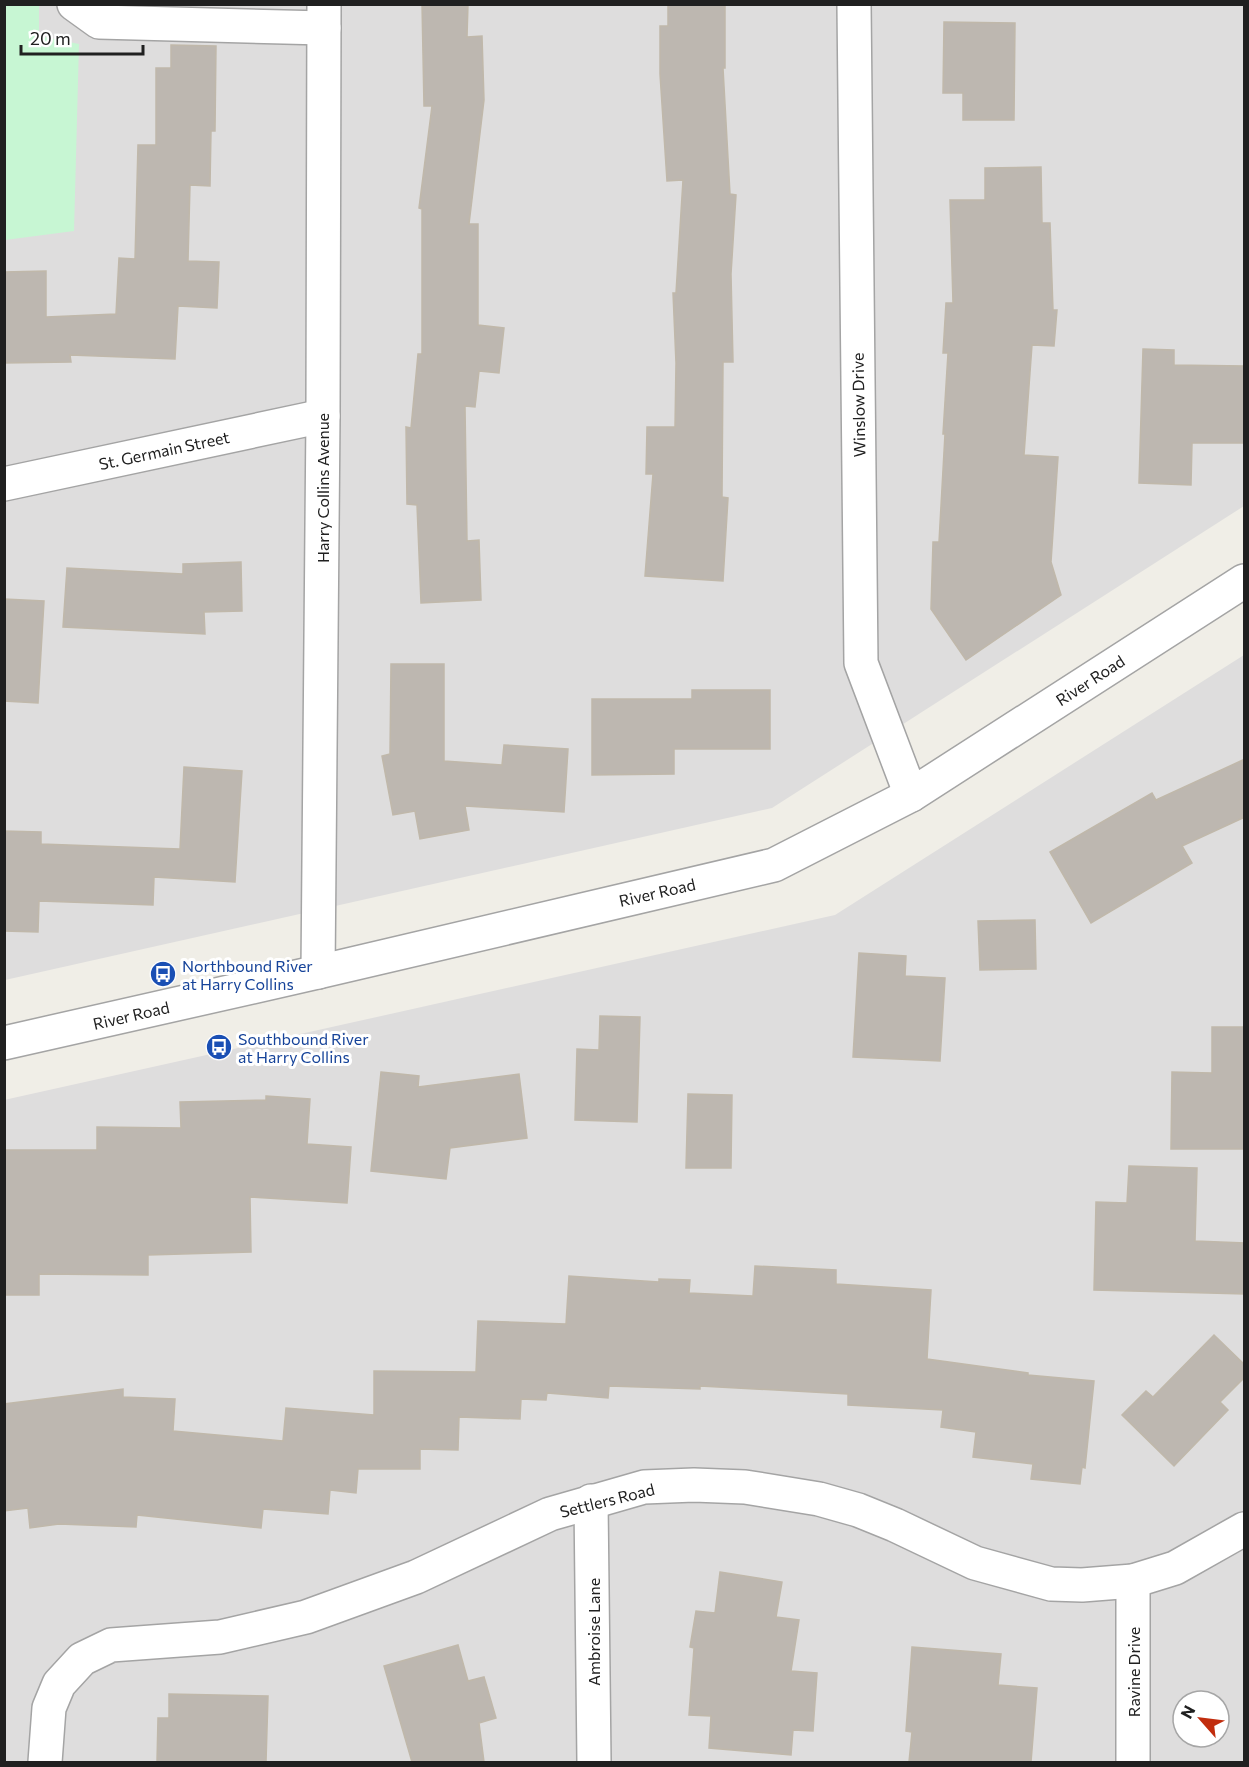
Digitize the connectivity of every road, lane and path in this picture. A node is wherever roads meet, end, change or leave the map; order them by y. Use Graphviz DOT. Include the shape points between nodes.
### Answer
graph roads {
  1 [pos="74,4"];
  2 [pos="854,4"];
  3 [pos="324,16"];
  4 [pos="323,416"];
  5 [pos="4,484"];
  6 [pos="1245,581"];
  7 [pos="911,795"];
  8 [pos="318,972"];
  9 [pos="4,1043"];
  10 [pos="591,1501"];
  11 [pos="1245,1529"];
  12 [pos="1133,1581"];
  13 [pos="45,1762"];
  14 [pos="594,1762"];
  15 [pos="1133,1762"];
  1 -- 3 [label="street" via="99,22"];
  2 -- 7 [label="street, Winslow Drive" via="861,663"];
  3 -- 4 [label="street, Harry Collins Avenue"];
  4 -- 5 [label="street, St. Germain Street"];
  4 -- 8 [label="street, Harry Collins Avenue"];
  6 -- 7 [label="street, River Road"];
  7 -- 8 [label="street, River Road" via="774,865"];
  8 -- 9 [label="street, River Road"];
  10 -- 12 [label="street, Settlers Road" via="644,1487 745,1487 819,1498 858,1510 975,1563 1021,1577 1082,1586"];
  10 -- 13 [label="street, Settlers Road" via="550,1514 416,1577 306,1617 220,1637 111,1645 82,1659 59,1684 49,1708"];
  10 -- 14 [label="street, Ambroise Lane"];
  11 -- 12 [label="street, Settlers Road" via="1175,1568"];
  12 -- 15 [label="street, Ravine Drive"];
}
